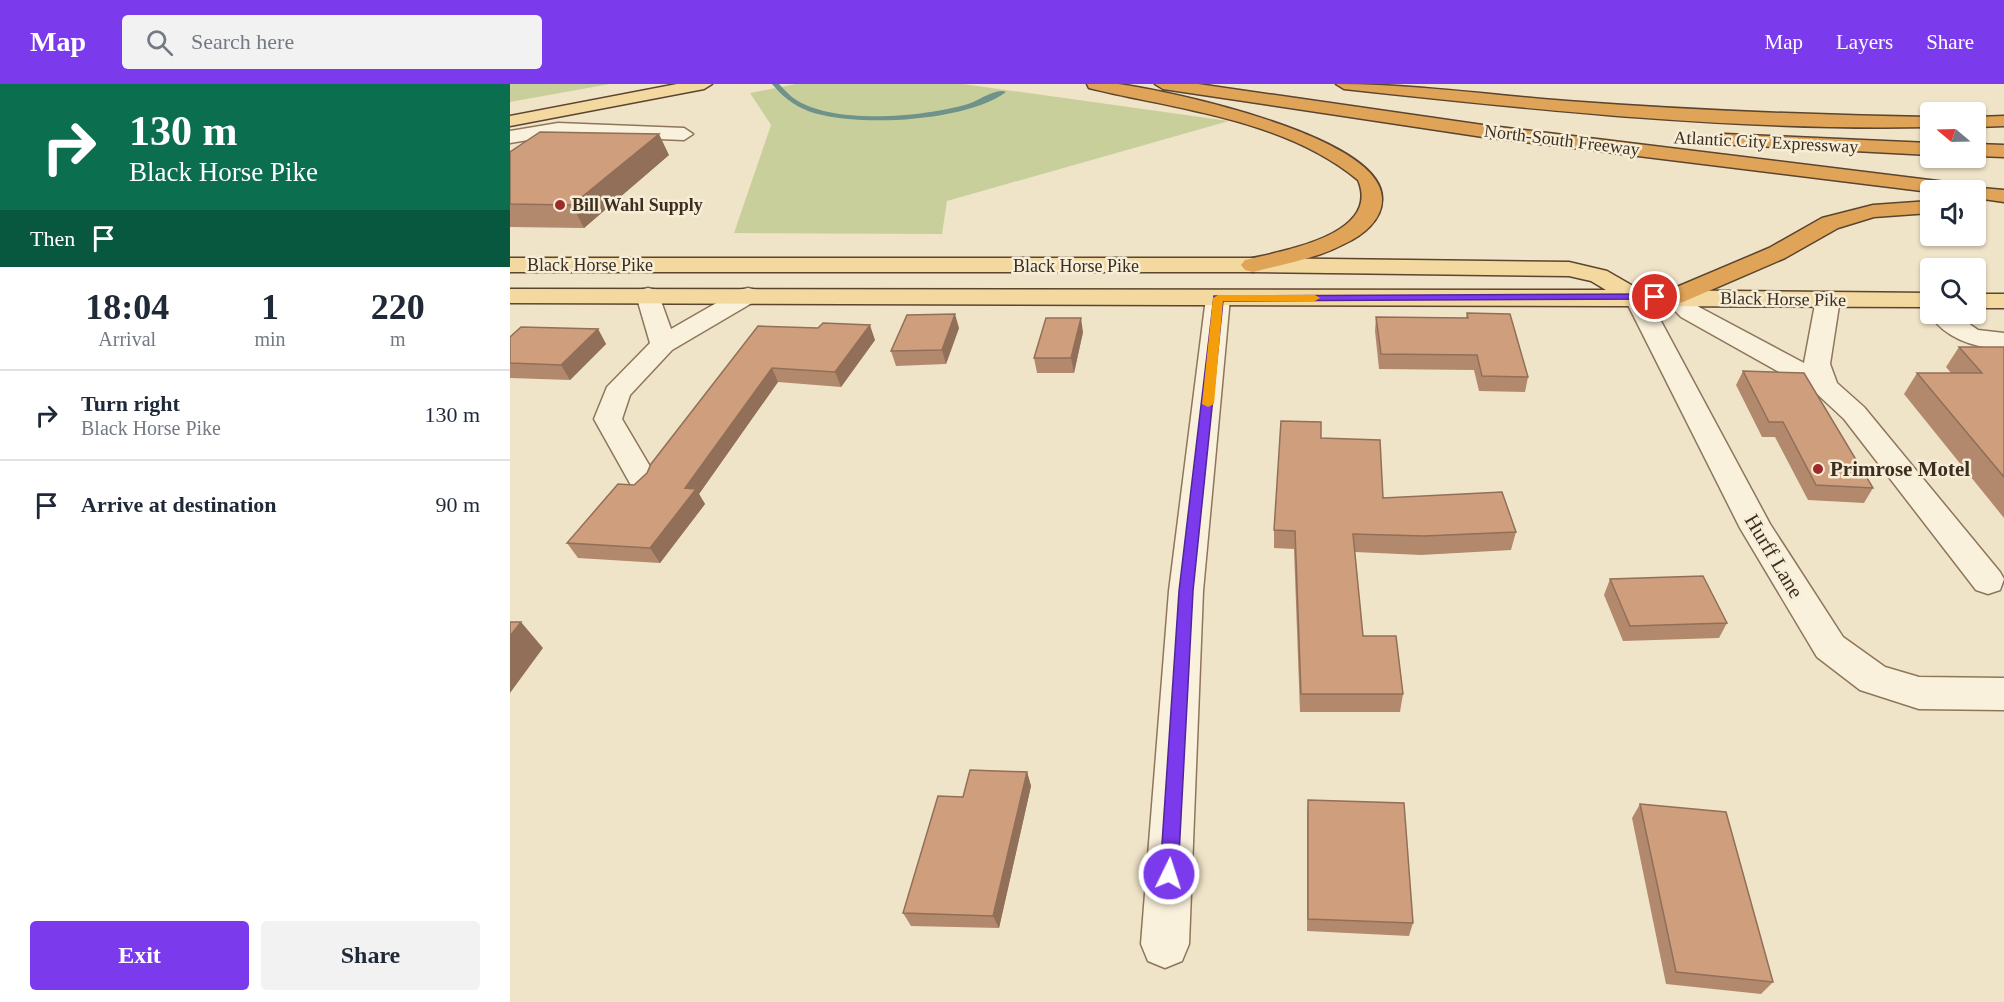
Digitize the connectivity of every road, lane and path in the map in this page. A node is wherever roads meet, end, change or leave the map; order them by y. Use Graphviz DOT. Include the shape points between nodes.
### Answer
graph roads {
  1 [pos="704,84"];
  2 [pos="1095,84"];
  3 [pos="1162,84"];
  4 [pos="1171,84"];
  5 [pos="1344,84"];
  6 [pos="510,121"];
  7 [pos="2004,121"];
  8 [pos="1920,122"];
  9 [pos="1986,122"];
  10 [pos="684,134"];
  11 [pos="510,137"];
  12 [pos="1920,149"];
  13 [pos="1986,150"];
  14 [pos="2004,151"];
  15 [pos="1920,185"];
  16 [pos="1986,193"];
  17 [pos="2004,196"];
  18 [pos="1920,208"];
  19 [pos="1986,209"];
  20 [pos="2004,210"];
  21 [pos="510,265"];
  22 [pos="626,265"];
  23 [pos="1253,265"];
  24 [pos="1087,266"];
  25 [pos="598,294"];
  26 [pos="648,295"];
  27 [pos="748,295"];
  28 [pos="510,296"];
  29 [pos="1075,297"];
  30 [pos="1636,297"];
  31 [pos="1674,297"];
  32 [pos="1218,298"];
  33 [pos="1828,299"];
  34 [pos="1986,301"];
  35 [pos="2004,301"];
  36 [pos="1920,303"];
  37 [pos="1952,324"];
  38 [pos="2004,342"];
  39 [pos="663,344"];
  40 [pos="1825,386"];
  41 [pos="643,480"];
  42 [pos="1988,581"];
  43 [pos="2004,694"];
  44 [pos="1165,944"];
  1 -- 6 [label="main road"];
  2 -- 23 [label="highway" via="1272,127 1334,153 1366,177 1372,191 1371,205 1365,220 1348,234"];
  3 -- 15 [label="highway, North-South Freeway" via="1483,130"];
  4 -- 12 [label="highway, Atlantic City Expressway" via="1514,123 1697,139"];
  5 -- 8 [label="highway, Atlantic City Expressway" via="1640,112"];
  7 -- 9 [label="highway"];
  10 -- 11 [label="street" via="558,129"];
  13 -- 14 [label="highway"];
  16 -- 17 [label="highway"];
  18 -- 31 [label="highway" via="1873,211 1830,223 1777,253"];
  19 -- 20 [label="highway"];
  21 -- 22 [label="main road, Black Horse Pike"];
  22 -- 24 [label="main road, Black Horse Pike"];
  22 -- 25 [label="main road"];
  23 -- 24 [label="main road, Black Horse Pike"];
  23 -- 30 [label="main road, Black Horse Pike" via="1569,269 1599,276"];
  24 -- 29 [label="main road"];
  25 -- 26 [label="main road, Black Horse Pike"];
  25 -- 28 [label="main road, Black Horse Pike"];
  26 -- 27 [label="main road, Black Horse Pike"];
  26 -- 39 [label="street"];
  27 -- 29 [label="main road, Black Horse Pike"];
  27 -- 39 [label="street"];
  29 -- 32 [label="main road, Black Horse Pike"];
  30 -- 31 [label="main road, Black Horse Pike"];
  30 -- 32 [label="main road, Black Horse Pike"];
  30 -- 43 [label="street, Hurff Lane" via="1756,528 1830,647 1873,679 1919,693"];
  31 -- 33 [label="main road, Black Horse Pike"];
  31 -- 40 [label="street" via="1690,312"];
  32 -- 44 [label="street" via="1186,591"];
  33 -- 36 [label="main road, Black Horse Pike"];
  33 -- 40 [label="street" via="1817,364"];
  34 -- 35 [label="main road"];
  37 -- 38 [label="street" via="1958,331 1978,338"];
  39 -- 41 [label="street" via="617,393 608,418"];
  40 -- 42 [label="street" via="1854,413"];
}
